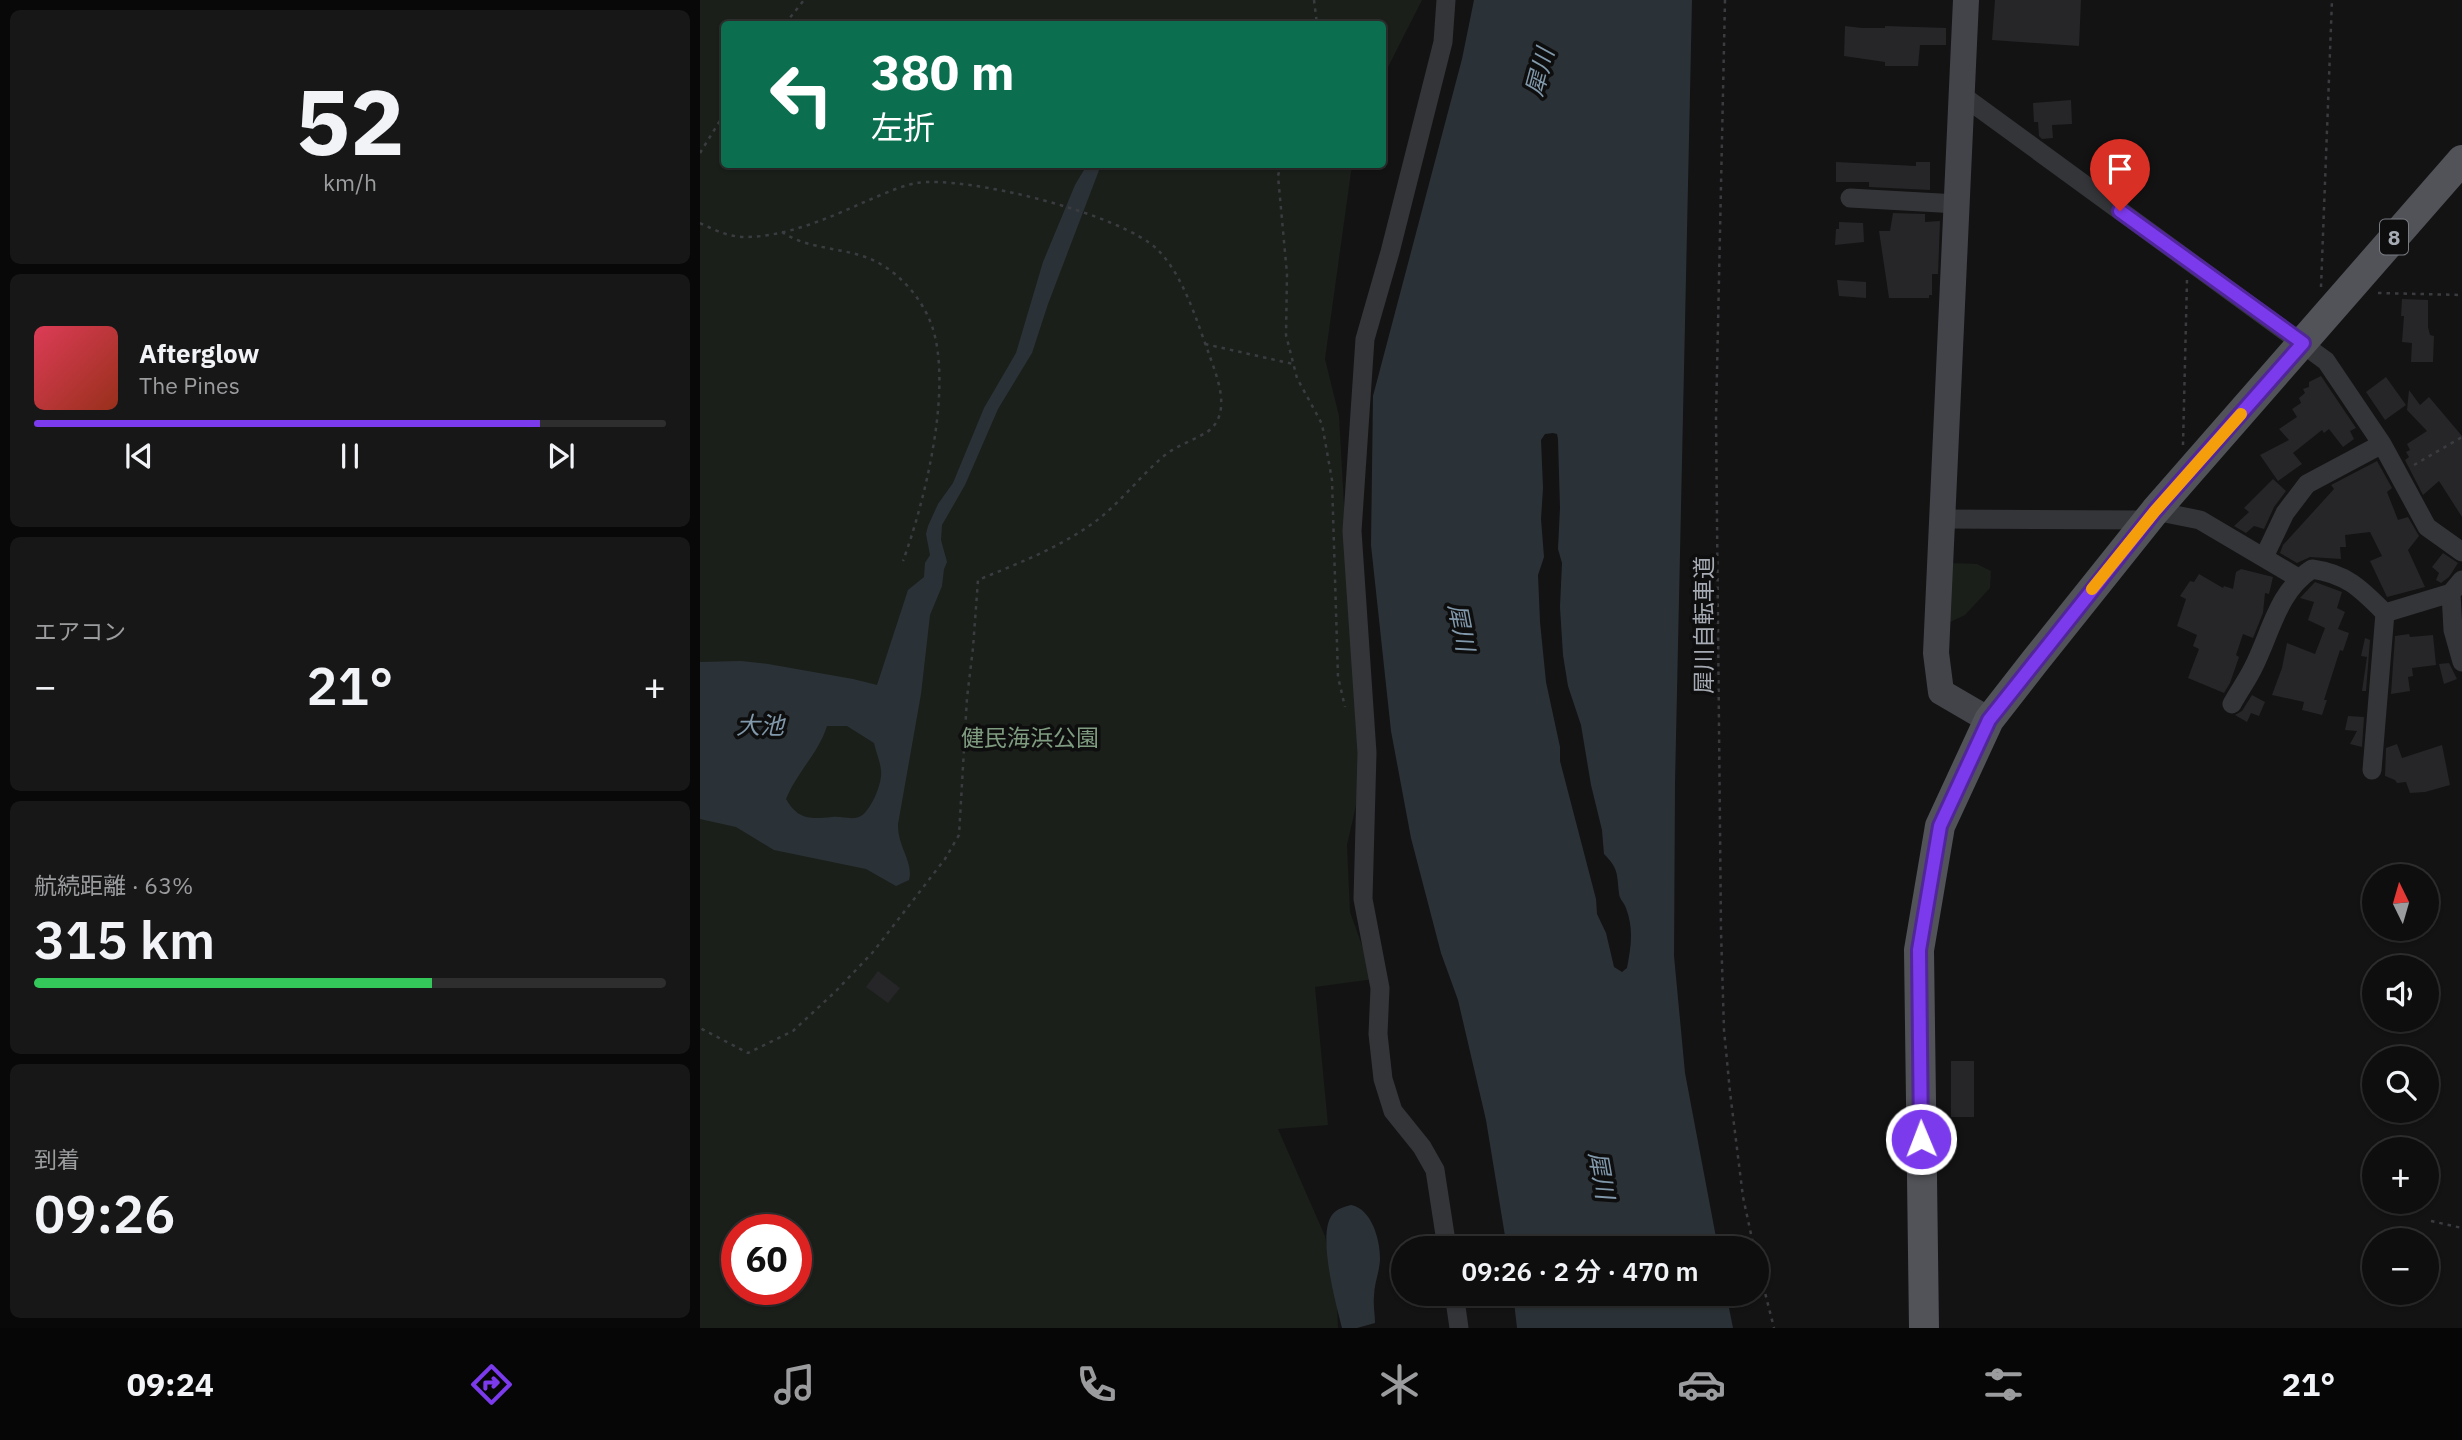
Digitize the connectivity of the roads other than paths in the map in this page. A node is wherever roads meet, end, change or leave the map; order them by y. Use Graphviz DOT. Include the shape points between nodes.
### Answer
graph roads {
  1 [pos="1446,0"];
  2 [pos="1966,0"];
  3 [pos="1963,96"];
  4 [pos="2462,160"];
  5 [pos="1850,198"];
  6 [pos="1958,204"];
  7 [pos="2303,343"];
  8 [pos="2382,444"];
  9 [pos="2151,515"];
  10 [pos="1943,519"];
  11 [pos="2462,552"];
  12 [pos="2264,557"];
  13 [pos="2298,578"];
  14 [pos="2457,586"];
  15 [pos="2385,613"];
  16 [pos="2462,662"];
  17 [pos="2232,704"];
  18 [pos="1989,720"];
  19 [pos="2372,770"];
  20 [pos="1445,1236"];
  21 [pos="1456,1306"];
  22 [pos="1459,1328"];
  23 [pos="1923,1328"];
  1 -- 20 [label="street" via="1443,42 1365,339 1352,531 1367,753 1363,899 1380,988 1378,1034 1383,1079 1393,1111 1435,1170"];
  2 -- 3 [label="street"];
  3 -- 6 [label="street"];
  3 -- 7 [label="street"];
  4 -- 7 [label="main road, 8"];
  5 -- 6 [label="street"];
  6 -- 10 [label="street"];
  7 -- 8 [label="street" via="2326,361"];
  7 -- 9 [label="main road, 8"];
  8 -- 11 [label="street" via="2427,527"];
  8 -- 12 [label="street" via="2307,484 2285,513"];
  9 -- 10 [label="street"];
  9 -- 12 [label="street" via="2200,520"];
  9 -- 18 [label="main road, 8"];
  10 -- 18 [label="street" via="1936,653 1941,691"];
  12 -- 13 [label="street"];
  13 -- 15 [label="street" via="2312,569 2330,572 2355,583"];
  13 -- 17 [label="street"];
  14 -- 15 [label="street"];
  14 -- 16 [label="street" via="2453,630"];
  15 -- 19 [label="street"];
  18 -- 23 [label="main road, 8" via="1940,826 1919,950"];
  21 -- 22 [label="street"];
}
